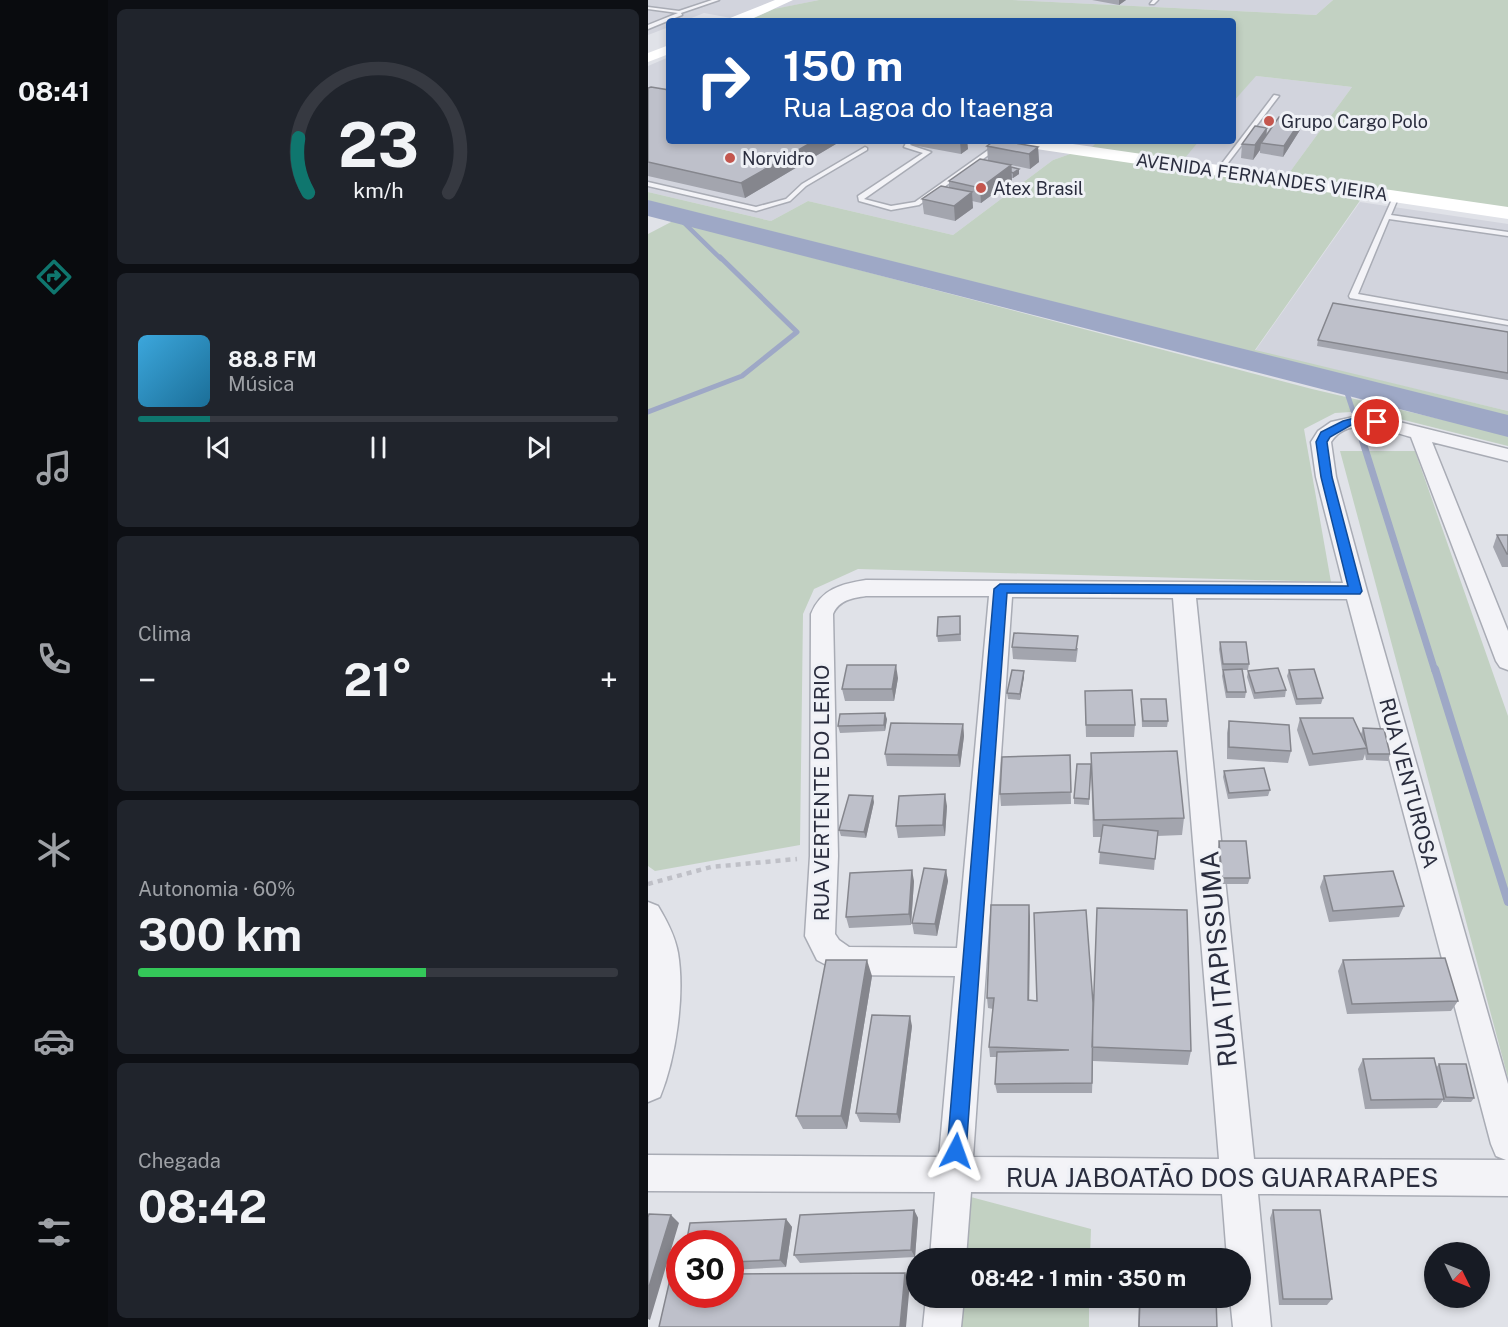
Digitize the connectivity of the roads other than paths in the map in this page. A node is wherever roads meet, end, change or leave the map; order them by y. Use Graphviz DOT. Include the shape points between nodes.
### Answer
graph roads {
  1 [pos="709,0"];
  2 [pos="717,0"];
  3 [pos="786,0"];
  4 [pos="648,2"];
  5 [pos="648,8"];
  6 [pos="693,9"];
  7 [pos="670,18"];
  8 [pos="742,18"];
  9 [pos="666,20"];
  10 [pos="648,27"];
  11 [pos="666,50"];
  12 [pos="648,58"];
  13 [pos="1276,96"];
  14 [pos="908,144"];
  15 [pos="1001,144"];
  16 [pos="1036,144"];
  17 [pos="865,149"];
  18 [pos="1219,171"];
  19 [pos="648,184"];
  20 [pos="1396,196"];
  21 [pos="1508,213"];
  22 [pos="1387,217"];
  23 [pos="1508,234"];
  24 [pos="1508,323"];
  25 [pos="1418,431"];
  26 [pos="1508,454"];
  27 [pos="1000,589"];
  28 [pos="1184,591"];
  29 [pos="1356,591"];
  30 [pos="1508,661"];
  31 [pos="648,915"];
  32 [pos="972,962"];
  33 [pos="648,1085"];
  34 [pos="1508,1144"];
  35 [pos="648,1173"];
  36 [pos="954,1175"];
  37 [pos="1238,1177"];
  38 [pos="1508,1178"];
  39 [pos="949,1248"];
  40 [pos="944,1308"];
  41 [pos="942,1327"];
  42 [pos="1251,1327"];
  1 -- 4 [label="lane" via="682,8"];
  2 -- 6 [label="lane"];
  3 -- 8 [label="main road"];
  5 -- 6 [label="lane" via="679,12"];
  6 -- 7 [label="lane"];
  9 -- 10 [label="lane"];
  11 -- 12 [label="main road"];
  13 -- 18 [label="lane"];
  14 -- 15 [label="lane" via="928,152 860,197 861,200 891,208 916,204"];
  16 -- 18 [label="main road, AVENIDA FERNANDES VIEIRA"];
  17 -- 19 [label="lane" via="804,185 788,200 756,209"];
  18 -- 20 [label="main road, AVENIDA FERNANDES VIEIRA"];
  20 -- 21 [label="main road, AVENIDA FERNANDES VIEIRA"];
  20 -- 22 [label="lane"];
  22 -- 23 [label="lane"];
  22 -- 24 [label="lane" via="1353,296"];
  25 -- 26 [label="street"];
  25 -- 29 [label="street, RUA VENTUROSA" via="1367,420 1338,426 1321,442 1326,477"];
  25 -- 30 [label="street"];
  27 -- 28 [label="street, RUA VERTENTE DO LERIO"];
  27 -- 32 [label="street"];
  27 -- 32 [label="street, RUA VERTENTE DO LERIO" via="866,588 832,598 822,614 824,856 820,936 828,950 845,961"];
  28 -- 29 [label="street, RUA VERTENTE DO LERIO"];
  28 -- 37 [label="street, RUA ITAPISSUMA"];
  29 -- 34 [label="street, RUA VENTUROSA"];
  31 -- 33 [label="street" via="661,942 664,974 660,1033"];
  32 -- 36 [label="street"];
  35 -- 36 [label="street, RUA JABOATÃO DOS GUARARAPES"];
  36 -- 37 [label="street, RUA JABOATÃO DOS GUARARAPES"];
  36 -- 39 [label="street"];
  37 -- 38 [label="street, RUA JABOATÃO DOS GUARARAPES"];
  37 -- 42 [label="street, RUA ITAPISSUMA"];
  40 -- 41 [label="street"];
}
